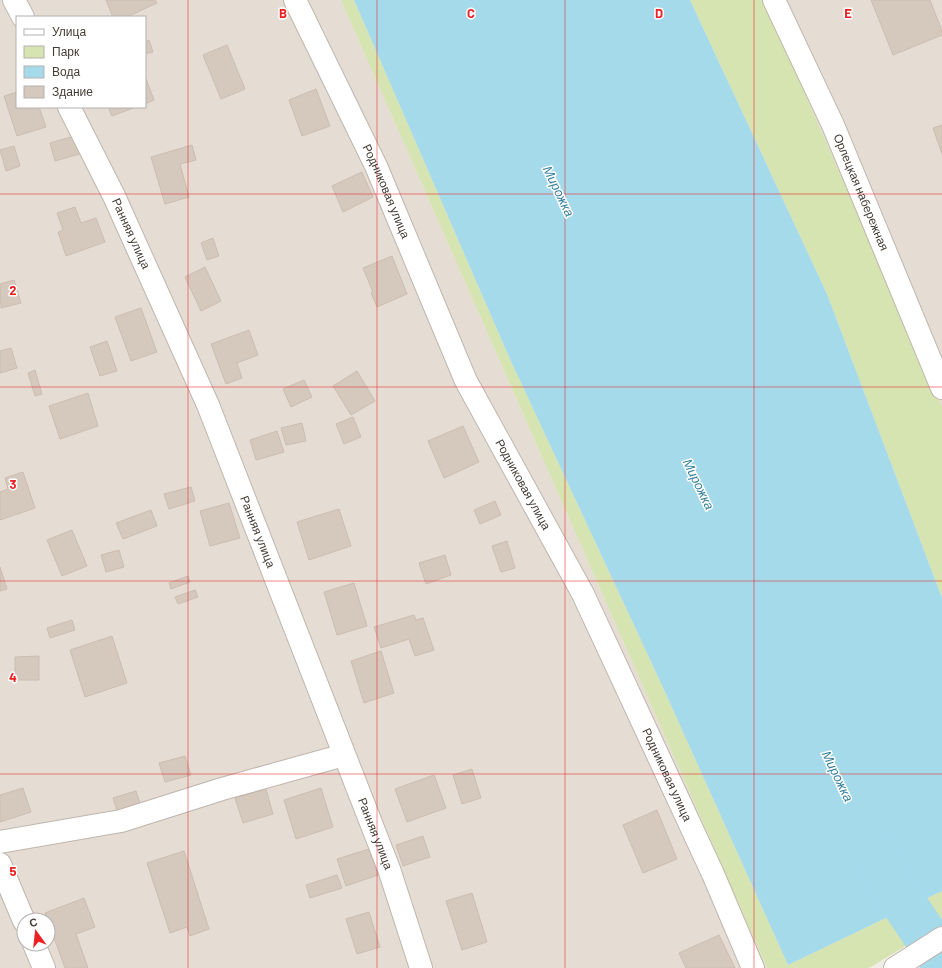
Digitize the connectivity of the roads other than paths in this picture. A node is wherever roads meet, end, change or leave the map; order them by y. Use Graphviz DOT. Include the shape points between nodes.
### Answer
graph roads {
  1 [pos="14,0"];
  2 [pos="295,0"];
  3 [pos="774,0"];
  4 [pos="22,16"];
  5 [pos="70,108"];
  6 [pos="942,388"];
  7 [pos="344,755"];
  8 [pos="0,842"];
  9 [pos="0,864"];
  10 [pos="20,912"];
  11 [pos="942,938"];
  12 [pos="37,952"];
  13 [pos="44,968"];
  14 [pos="421,968"];
  15 [pos="753,968"];
  16 [pos="895,968"];
  1 -- 4 [label="street"];
  2 -- 15 [label="street, Родниковая улица" via="376,166 466,381 584,594 713,874"];
  3 -- 6 [label="street, Орлецкая набережная" via="833,125"];
  5 -- 7 [label="street, Ранняя улица" via="114,196 208,406"];
  7 -- 8 [label="street" via="222,789 121,821"];
  7 -- 14 [label="street, Ранняя улица" via="389,869"];
  9 -- 10 [label="street"];
  11 -- 16 [label="street"];
  12 -- 13 [label="street"];
}
